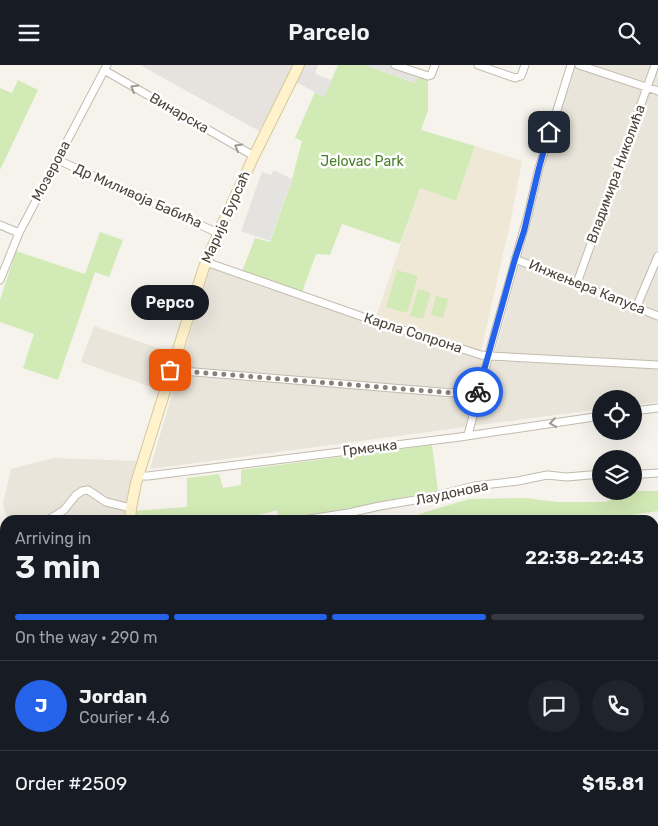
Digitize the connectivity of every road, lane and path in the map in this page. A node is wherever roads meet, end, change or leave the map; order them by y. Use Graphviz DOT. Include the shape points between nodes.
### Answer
graph roads {
  1 [pos="299,65"];
  2 [pos="395,65"];
  3 [pos="435,65"];
  4 [pos="478,65"];
  5 [pos="525,65"];
  6 [pos="571,65"];
  7 [pos="579,65"];
  8 [pos="654,65"];
  9 [pos="106,68"];
  10 [pos="647,87"];
  11 [pos="658,91"];
  12 [pos="254,156"];
  13 [pos="58,160"];
  14 [pos="0,225"];
  15 [pos="18,233"];
  16 [pos="218,233"];
  17 [pos="658,255"];
  18 [pos="515,259"];
  19 [pos="206,262"];
  20 [pos="0,280"];
  21 [pos="577,283"];
  22 [pos="636,308"];
  23 [pos="658,317"];
  24 [pos="488,356"];
  25 [pos="658,365"];
  26 [pos="170,370"];
  27 [pos="478,395"];
  28 [pos="658,408"];
  29 [pos="642,410"];
  30 [pos="592,417"];
  31 [pos="468,435"];
  32 [pos="658,473"];
  33 [pos="642,474"];
  34 [pos="592,475"];
  35 [pos="138,476"];
  36 [pos="130,508"];
  37 [pos="55,515"];
  38 [pos="130,515"];
  39 [pos="335,515"];
  1 -- 12 [label="street, Марије Бурсаћ"];
  2 -- 3 [label="street" via="428,76 432,75"];
  4 -- 5 [label="street" via="515,78 521,76"];
  6 -- 18 [label="street"];
  7 -- 10 [label="street"];
  8 -- 10 [label="street, Владимира Николића"];
  12 -- 9 [label="street, Винарска, one-way"];
  9 -- 13 [label="street, Мозерова"];
  10 -- 11 [label="street"];
  10 -- 21 [label="street, Владимира Николића"];
  12 -- 16 [label="street, Марије Бурсаћ"];
  13 -- 15 [label="street, Мозерова"];
  13 -- 16 [label="street, Др Миливоја Бабића"];
  14 -- 15 [label="street"];
  15 -- 20 [label="street, Мозерова"];
  16 -- 19 [label="street, Марије Бурсаћ"];
  17 -- 22 [label="street"];
  18 -- 21 [label="street, Инжењера Капуса"];
  18 -- 24 [label="street"];
  19 -- 24 [label="street, Карла Сопрона"];
  19 -- 26 [label="street, Марије Бурсаћ"];
  21 -- 22 [label="street, Инжењера Капуса"];
  22 -- 23 [label="street, Инжењера Капуса"];
  24 -- 25 [label="street, Карла Сопрона"];
  24 -- 27 [label="street"];
  26 -- 27 [label="street"];
  26 -- 35 [label="street, Марије Бурсаћ"];
  27 -- 31 [label="street"];
  28 -- 29 [label="street"];
  30 -- 31 [label="street, Грмечка, one-way"];
  31 -- 35 [label="street, Грмечка"];
  32 -- 33 [label="street"];
  34 -- 39 [label="street, Лаудонова" via="547,475 474,486 427,499"];
  35 -- 36 [label="street, Марије Бурсаћ"];
  36 -- 37 [label="street" via="106,502 88,490 76,495"];
  36 -- 38 [label="street, Марије Бурсаћ"];
}
